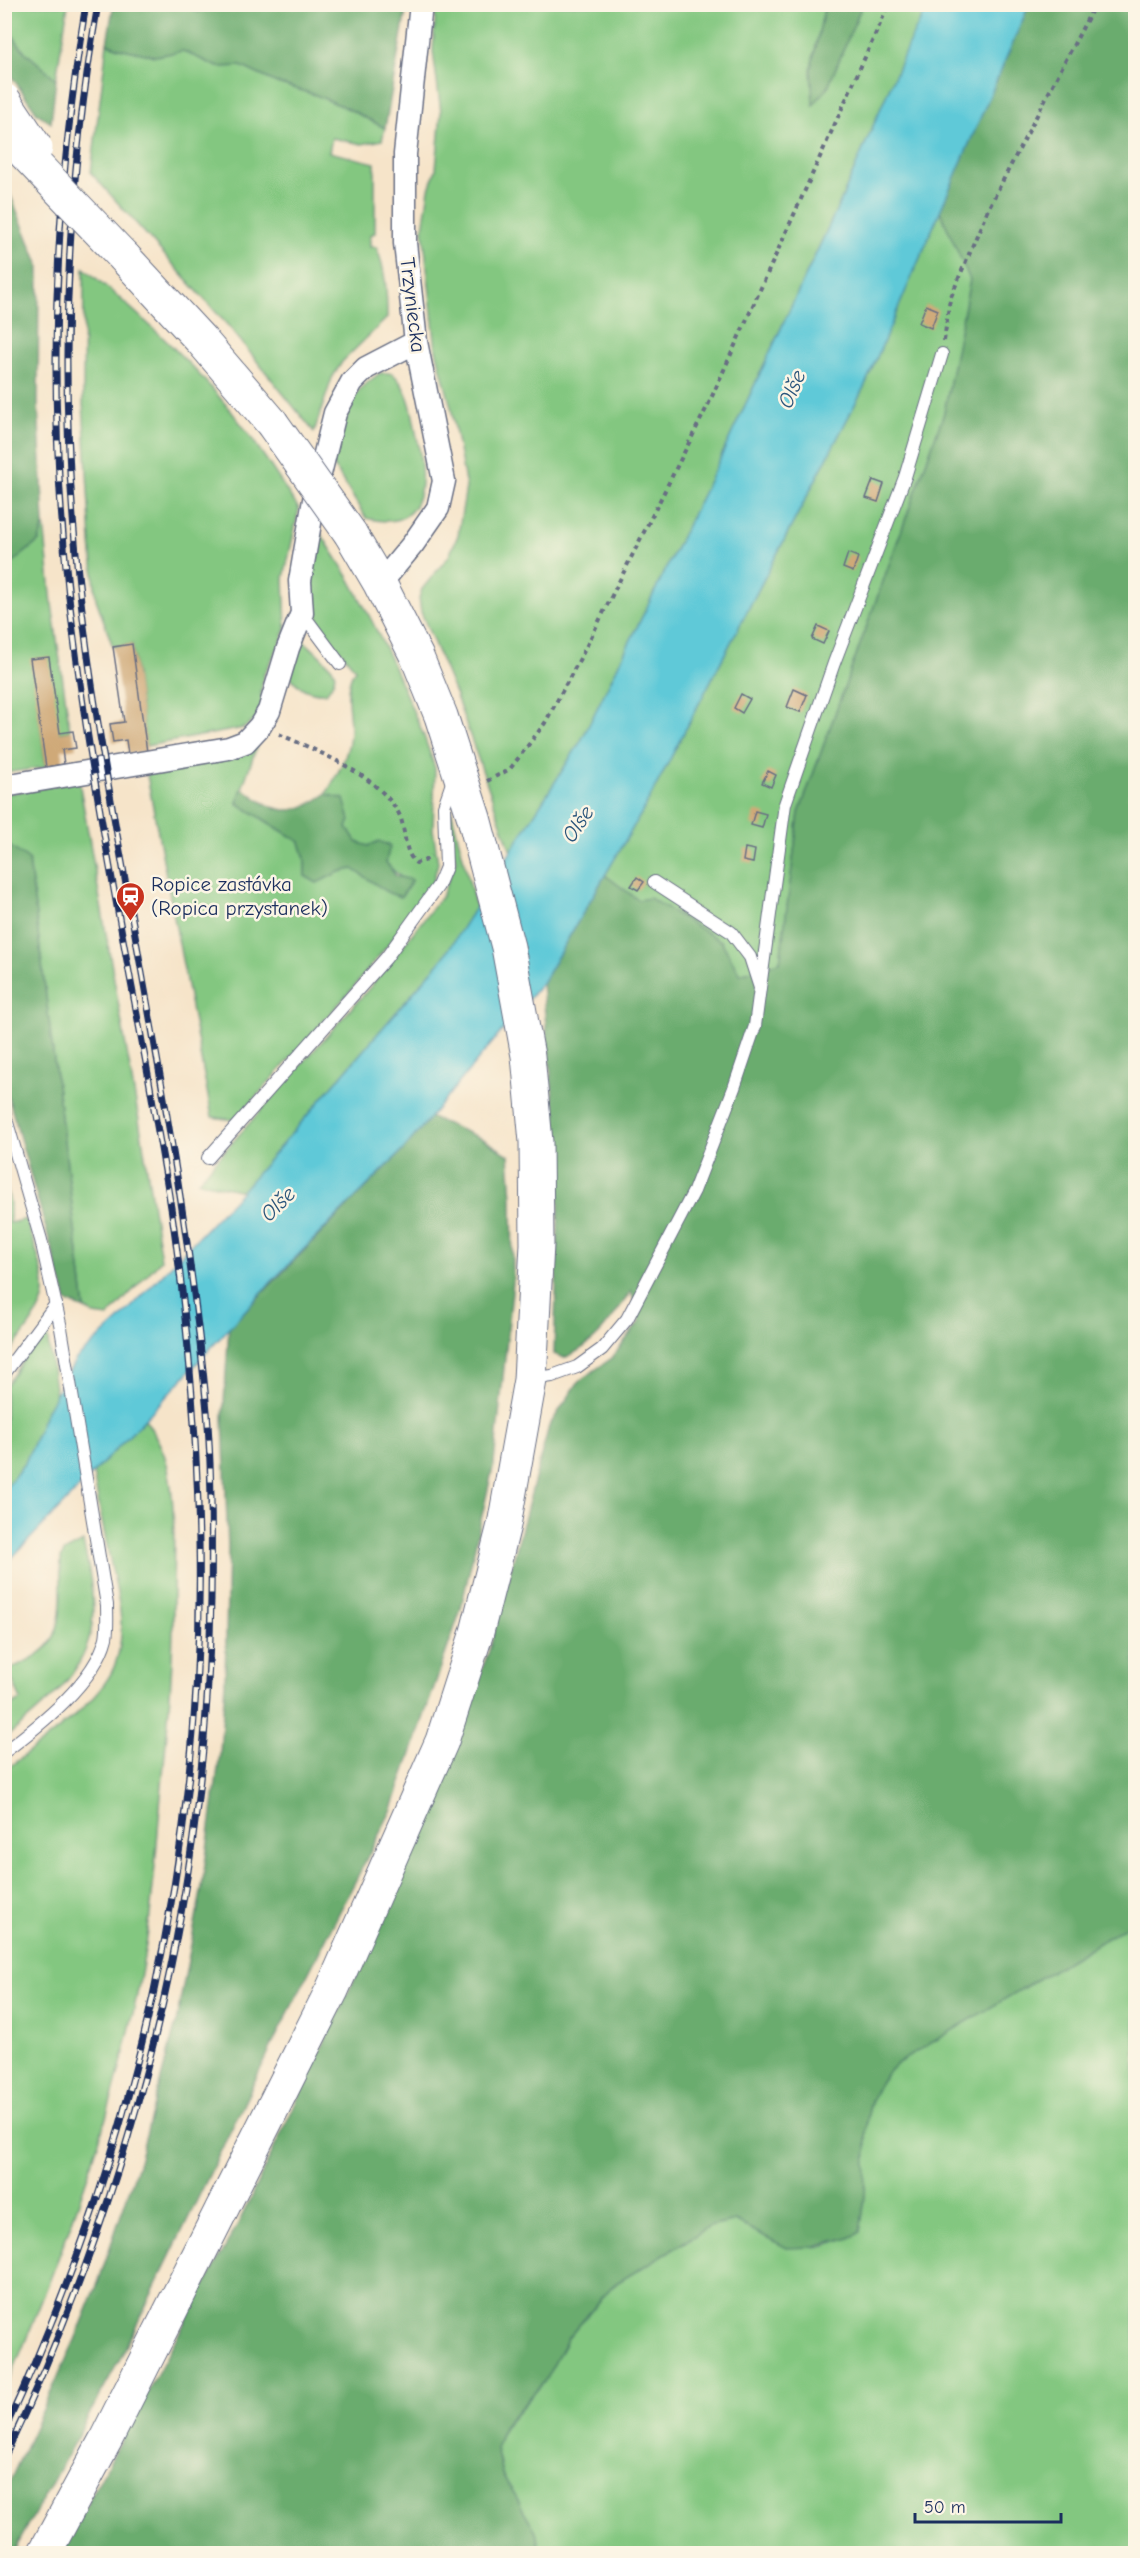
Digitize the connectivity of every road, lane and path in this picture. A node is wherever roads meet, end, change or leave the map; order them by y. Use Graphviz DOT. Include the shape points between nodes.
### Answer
graph roads {
  1 [pos="421,4"];
  2 [pos="889,4"];
  3 [pos="1095,4"];
  4 [pos="4,100"];
  5 [pos="4,122"];
  6 [pos="4,132"];
  7 [pos="72,201"];
  8 [pos="416,342"];
  9 [pos="942,354"];
  10 [pos="380,584"];
  11 [pos="302,613"];
  12 [pos="340,664"];
  13 [pos="256,731"];
  14 [pos="4,786"];
  15 [pos="466,793"];
  16 [pos="443,842"];
  17 [pos="654,882"];
  18 [pos="760,988"];
  19 [pos="4,1112"];
  20 [pos="208,1158"];
  21 [pos="56,1304"];
  22 [pos="4,1374"];
  23 [pos="530,1380"];
  24 [pos="4,1752"];
  25 [pos="44,2553"];
  1 -- 8 [label="street, Trzyniecka" via="405,154 405,243"];
  2 -- 15 [label="path" via="708,403 551,713 510,769"];
  3 -- 9 [label="path" via="988,209 950,299"];
  4 -- 7 [label="main road, bridge"];
  5 -- 7 [label="main road, bridge"];
  6 -- 7 [label="main road, bridge"];
  7 -- 10 [label="main road, bridge" via="272,423"];
  8 -- 10 [label="street, Trzyniecka" via="444,481 438,508"];
  8 -- 11 [label="street" via="366,368 352,382 335,413 315,494 300,581"];
  9 -- 18 [label="lane" via="905,477 785,804"];
  10 -- 15 [label="main road" via="417,657"];
  11 -- 12 [label="lane"];
  11 -- 13 [label="street" via="269,711"];
  13 -- 14 [label="street" via="229,748"];
  13 -- 16 [label="path" via="278,734 308,747 378,788 398,812 409,857 416,863 424,861"];
  15 -- 16 [label="lane" via="444,807"];
  15 -- 23 [label="main road" via="508,947 528,1056 538,1195"];
  16 -- 20 [label="lane" via="446,867 414,921"];
  17 -- 18 [label="lane" via="731,932 750,957"];
  18 -- 23 [label="lane" via="755,1026 707,1159 627,1319 602,1349 577,1367"];
  19 -- 21 [label="lane"];
  21 -- 22 [label="lane"];
  21 -- 24 [label="lane" via="107,1605 106,1638 90,1673 35,1729"];
  23 -- 25 [label="main road" via="504,1525 477,1632 442,1740 332,1990 105,2441"];
}
